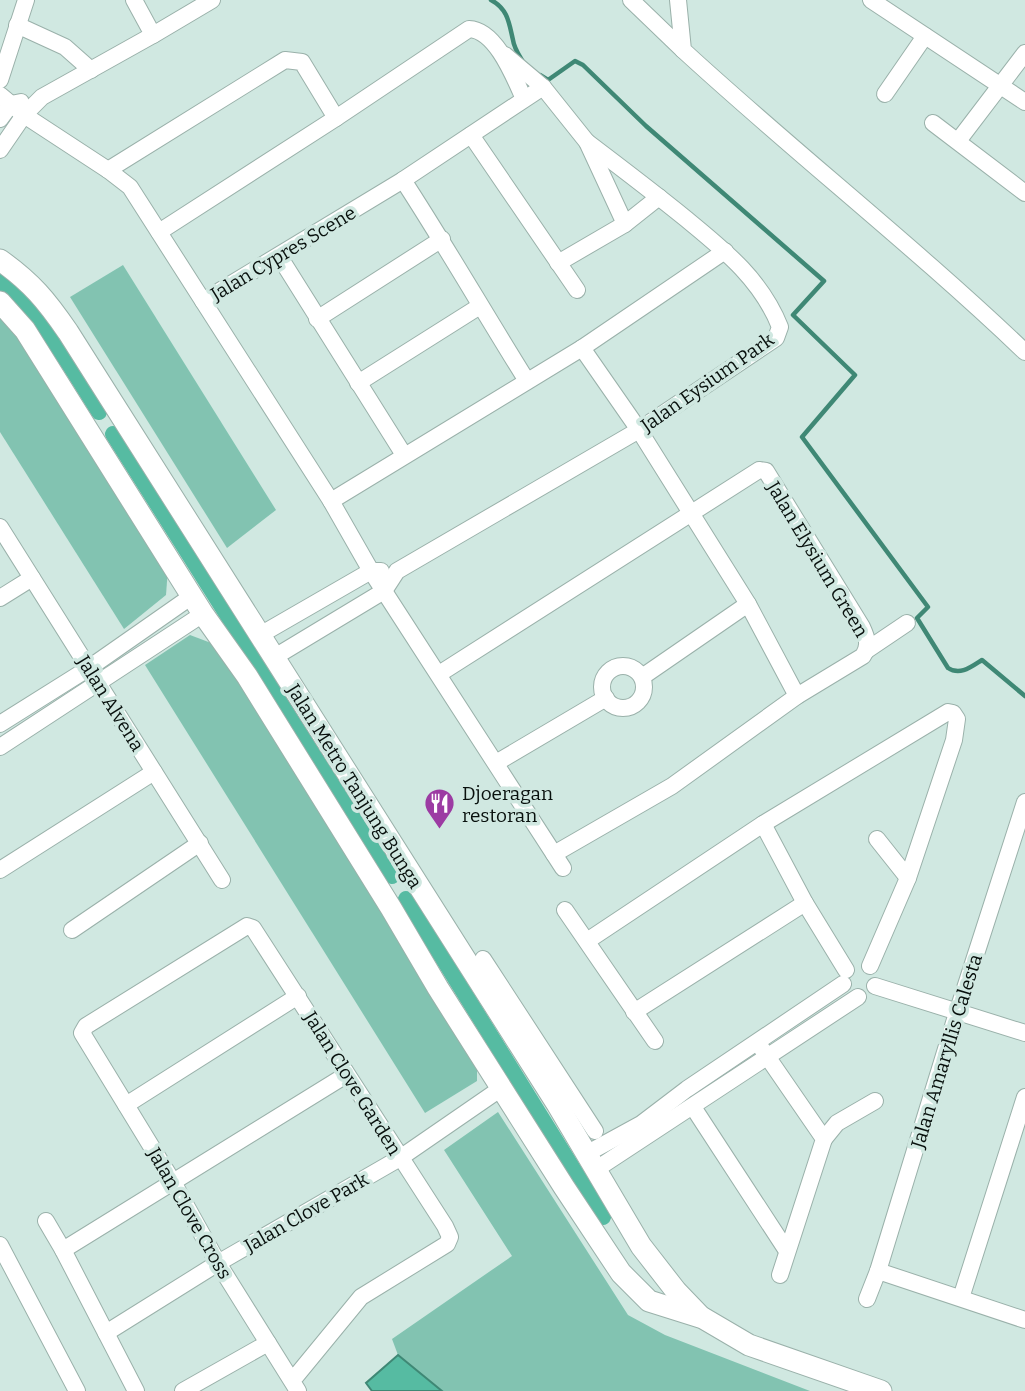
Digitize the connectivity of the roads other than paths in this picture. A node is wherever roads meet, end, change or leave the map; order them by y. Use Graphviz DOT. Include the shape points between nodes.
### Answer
graph roads {
  1 [pos="26,0"];
  2 [pos="134,0"];
  3 [pos="212,0"];
  4 [pos="631,0"];
  5 [pos="678,0"];
  6 [pos="871,0"];
  7 [pos="17,25"];
  8 [pos="153,35"];
  9 [pos="925,36"];
  10 [pos="683,50"];
  11 [pos="501,51"];
  12 [pos="1025,53"];
  13 [pos="91,70"];
  14 [pos="0,80"];
  15 [pos="1001,86"];
  16 [pos="543,87"];
  17 [pos="885,94"];
  18 [pos="42,97"];
  19 [pos="524,99"];
  20 [pos="5,100"];
  21 [pos="1025,102"];
  22 [pos="24,115"];
  23 [pos="336,118"];
  24 [pos="0,119"];
  25 [pos="933,123"];
  26 [pos="471,135"];
  27 [pos="958,141"];
  28 [pos="587,142"];
  29 [pos="0,150"];
  30 [pos="108,170"];
  31 [pos="403,180"];
  32 [pos="1023,187"];
  33 [pos="659,197"];
  34 [pos="625,224"];
  35 [pos="159,232"];
  36 [pos="442,239"];
  37 [pos="725,251"];
  38 [pos="279,256"];
  39 [pos="0,260"];
  40 [pos="558,263"];
  41 [pos="577,290"];
  42 [pos="203,301"];
  43 [pos="0,302"];
  44 [pos="480,306"];
  45 [pos="317,319"];
  46 [pos="582,348"];
  47 [pos="1025,352"];
  48 [pos="527,381"];
  49 [pos="358,383"];
  50 [pos="122,413"];
  51 [pos="639,430"];
  52 [pos="90,432"];
  53 [pos="404,455"];
  54 [pos="331,501"];
  55 [pos="691,512"];
  56 [pos="0,527"];
  57 [pos="371,571"];
  58 [pos="397,571"];
  59 [pos="32,578"];
  60 [pos="384,591"];
  61 [pos="0,598"];
  62 [pos="748,604"];
  63 [pos="198,605"];
  64 [pos="906,623"];
  65 [pos="260,635"];
  66 [pos="867,650"];
  67 [pos="273,658"];
  68 [pos="89,668"];
  69 [pos="439,674"];
  70 [pos="642,677"];
  71 [pos="97,684"];
  72 [pos="797,696"];
  73 [pos="606,698"];
  74 [pos="0,724"];
  75 [pos="0,747"];
  76 [pos="496,763"];
  77 [pos="154,772"];
  78 [pos="1025,802"];
  79 [pos="763,824"];
  80 [pos="877,839"];
  81 [pos="921,842"];
  82 [pos="200,844"];
  83 [pos="554,854"];
  84 [pos="892,858"];
  85 [pos="564,868"];
  86 [pos="0,870"];
  87 [pos="908,878"];
  88 [pos="414,879"];
  89 [pos="222,880"];
  90 [pos="384,896"];
  91 [pos="805,903"];
  92 [pos="565,911"];
  93 [pos="72,930"];
  94 [pos="587,941"];
  95 [pos="483,959"];
  96 [pos="870,967"];
  97 [pos="844,977"];
  98 [pos="875,986"];
  99 [pos="298,996"];
  100 [pos="858,997"];
  101 [pos="634,1012"];
  102 [pos="957,1013"];
  103 [pos="1025,1033"];
  104 [pos="82,1036"];
  105 [pos="655,1041"];
  106 [pos="757,1041"];
  107 [pos="768,1058"];
  108 [pos="346,1075"];
  109 [pos="503,1087"];
  110 [pos="1025,1097"];
  111 [pos="565,1100"];
  112 [pos="875,1101"];
  113 [pos="126,1105"];
  114 [pos="693,1107"];
  115 [pos="595,1132"];
  116 [pos="642,1132"];
  117 [pos="824,1139"];
  118 [pos="400,1158"];
  119 [pos="590,1162"];
  120 [pos="173,1182"];
  121 [pos="46,1222"];
  122 [pos="0,1245"];
  123 [pos="63,1250"];
  124 [pos="787,1251"];
  125 [pos="649,1256"];
  126 [pos="218,1264"];
  127 [pos="878,1271"];
  128 [pos="621,1273"];
  129 [pos="780,1275"];
  130 [pos="961,1298"];
  131 [pos="867,1300"];
  132 [pos="703,1318"];
  133 [pos="1025,1320"];
  134 [pos="106,1333"];
  135 [pos="268,1343"];
  136 [pos="295,1386"];
  137 [pos="77,1391"];
  138 [pos="136,1391"];
  139 [pos="183,1391"];
  140 [pos="881,1391"];
  1 -- 7 [label="street"];
  2 -- 8 [label="street"];
  3 -- 8 [label="street"];
  4 -- 10 [label="street"];
  5 -- 10 [label="street"];
  6 -- 9 [label="street"];
  7 -- 13 [label="street" via="65,47"];
  7 -- 14 [label="street"];
  8 -- 13 [label="street"];
  9 -- 15 [label="street"];
  9 -- 17 [label="street"];
  10 -- 47 [label="street"];
  11 -- 16 [label="street"];
  11 -- 19 [label="street"];
  11 -- 23 [label="street" via="478,30 469,29"];
  12 -- 15 [label="street"];
  13 -- 18 [label="street"];
  15 -- 21 [label="street"];
  15 -- 27 [label="street"];
  16 -- 19 [label="street, Jalan Cypres Scene"];
  16 -- 28 [label="street"];
  18 -- 20 [label="street"];
  18 -- 22 [label="street"];
  19 -- 26 [label="street, Jalan Cypres Scene"];
  20 -- 22 [label="street"];
  20 -- 24 [label="street"];
  22 -- 29 [label="street"];
  22 -- 30 [label="street"];
  23 -- 30 [label="street" via="302,62 285,60"];
  23 -- 35 [label="street"];
  25 -- 27 [label="street"];
  26 -- 31 [label="street, Jalan Cypres Scene"];
  26 -- 40 [label="street"];
  27 -- 32 [label="street"];
  28 -- 33 [label="street, Jalan Eysium Park"];
  28 -- 34 [label="street"];
  30 -- 35 [label="street" via="130,187"];
  31 -- 36 [label="street"];
  31 -- 38 [label="street, Jalan Cypres Scene"];
  33 -- 34 [label="street"];
  33 -- 37 [label="street, Jalan Eysium Park"];
  34 -- 40 [label="street"];
  35 -- 42 [label="street"];
  36 -- 44 [label="street"];
  36 -- 45 [label="street"];
  37 -- 46 [label="street"];
  37 -- 51 [label="street, Jalan Eysium Park" via="765,297 780,327 776,338"];
  38 -- 42 [label="street, Jalan Cypres Scene"];
  38 -- 45 [label="street"];
  39 -- 50 [label="main road, Jalan Metro Tanjung Bunga" via="46,299"];
  40 -- 41 [label="street"];
  42 -- 54 [label="street, Jalan Cypres Scene"];
  43 -- 52 [label="main road, Jalan Metro Tanjung Bunga" via="25,330"];
  44 -- 48 [label="street"];
  44 -- 49 [label="street"];
  45 -- 49 [label="street"];
  46 -- 48 [label="street"];
  46 -- 51 [label="street"];
  48 -- 53 [label="street"];
  49 -- 53 [label="street"];
  50 -- 52 [label="main road"];
  50 -- 65 [label="main road, Jalan Metro Tanjung Bunga"];
  51 -- 55 [label="street"];
  51 -- 58 [label="street, Jalan Eysium Park"];
  52 -- 63 [label="main road, Jalan Metro Tanjung Bunga"];
  53 -- 54 [label="street"];
  54 -- 57 [label="street, Jalan Cypres Scene"];
  55 -- 62 [label="street"];
  55 -- 66 [label="street, Jalan Elysium Green" via="765,470 862,627"];
  55 -- 69 [label="street"];
  56 -- 59 [label="street, Jalan Alvena"];
  57 -- 58 [label="street"];
  57 -- 60 [label="street, Jalan Cypres Scene"];
  57 -- 65 [label="street"];
  58 -- 60 [label="street"];
  59 -- 61 [label="street"];
  59 -- 68 [label="street, Jalan Alvena"];
  60 -- 67 [label="street"];
  60 -- 69 [label="street, Jalan Cypres Scene"];
  62 -- 70 [label="street"];
  62 -- 72 [label="street"];
  63 -- 68 [label="street"];
  63 -- 71 [label="street"];
  63 -- 90 [label="main road, Jalan Metro Tanjung Bunga"];
  64 -- 66 [label="street"];
  65 -- 67 [label="main road, Jalan Metro Tanjung Bunga"];
  66 -- 72 [label="street, Jalan Elysium Green"];
  67 -- 88 [label="main road, Jalan Metro Tanjung Bunga"];
  68 -- 71 [label="street, Jalan Alvena"];
  68 -- 74 [label="street"];
  69 -- 76 [label="street, Jalan Cypres Scene"];
  70 -- 73 [label="street" via="644,691 637,703 624,708"];
  70 -- 73 [label="street" via="626,666 613,669 604,678"];
  71 -- 75 [label="street"];
  71 -- 77 [label="street, Jalan Alvena"];
  72 -- 83 [label="street, Jalan Elysium Green" via="671,786"];
  73 -- 76 [label="street"];
  76 -- 83 [label="street, Jalan Cypres Scene"];
  77 -- 82 [label="street, Jalan Alvena"];
  77 -- 86 [label="street"];
  78 -- 102 [label="street, Jalan Amaryllis Calesta"];
  79 -- 81 [label="street" via="953,712 957,719 954,740"];
  79 -- 91 [label="street"];
  79 -- 94 [label="street"];
  80 -- 84 [label="street"];
  81 -- 84 [label="street"];
  81 -- 87 [label="street"];
  82 -- 89 [label="street, Jalan Alvena"];
  82 -- 93 [label="street"];
  83 -- 85 [label="street, Jalan Cypres Scene"];
  84 -- 87 [label="street"];
  87 -- 96 [label="street"];
  88 -- 90 [label="main road"];
  88 -- 111 [label="main road, Jalan Metro Tanjung Bunga"];
  90 -- 109 [label="main road, Jalan Metro Tanjung Bunga"];
  91 -- 97 [label="street"];
  91 -- 101 [label="street"];
  92 -- 94 [label="street"];
  94 -- 101 [label="street"];
  95 -- 111 [label="street"];
  96 -- 97 [label="street" via="853,964"];
  96 -- 98 [label="street" via="876,975"];
  97 -- 100 [label="street" via="849,993"];
  97 -- 106 [label="street"];
  98 -- 100 [label="street"];
  98 -- 102 [label="street"];
  99 -- 104 [label="street, Jalan Clove Garden" via="253,928 247,926 86,1026"];
  99 -- 108 [label="street, Jalan Clove Garden"];
  99 -- 113 [label="street"];
  100 -- 107 [label="street"];
  101 -- 105 [label="street"];
  102 -- 103 [label="street"];
  102 -- 127 [label="street, Jalan Amaryllis Calesta"];
  104 -- 113 [label="street, Jalan Clove Cross"];
  106 -- 107 [label="street"];
  106 -- 116 [label="street"];
  107 -- 114 [label="street"];
  107 -- 117 [label="street"];
  108 -- 118 [label="street, Jalan Clove Garden"];
  108 -- 120 [label="street"];
  109 -- 118 [label="street, Jalan Clove Park"];
  109 -- 128 [label="main road, Jalan Metro Tanjung Bunga"];
  110 -- 130 [label="street"];
  111 -- 115 [label="street"];
  111 -- 119 [label="main road, Jalan Metro Tanjung Bunga"];
  112 -- 117 [label="street" via="837,1123"];
  113 -- 120 [label="street, Jalan Clove Cross"];
  114 -- 116 [label="street"];
  114 -- 124 [label="street"];
  116 -- 119 [label="street"];
  117 -- 124 [label="street"];
  118 -- 126 [label="street, Jalan Clove Park"];
  118 -- 136 [label="street, Jalan Clove Garden" via="450,1240 361,1297"];
  119 -- 125 [label="main road, Jalan Metro Tanjung Bunga"];
  120 -- 123 [label="street"];
  120 -- 126 [label="street, Jalan Clove Cross"];
  121 -- 123 [label="street"];
  122 -- 137 [label="street"];
  123 -- 134 [label="street"];
  124 -- 129 [label="street"];
  125 -- 128 [label="main road"];
  125 -- 132 [label="main road, Jalan Metro Tanjung Bunga"];
  126 -- 134 [label="street, Jalan Clove Park"];
  126 -- 135 [label="street, Jalan Clove Cross"];
  127 -- 130 [label="street"];
  127 -- 131 [label="street, Jalan Amaryllis Calesta"];
  128 -- 132 [label="main road, Jalan Metro Tanjung Bunga" via="649,1301"];
  130 -- 133 [label="street"];
  132 -- 140 [label="main road, Jalan Metro Tanjung Bunga" via="749,1345"];
  134 -- 138 [label="street"];
  135 -- 136 [label="street, Jalan Clove Cross"];
  135 -- 139 [label="street"];
}
